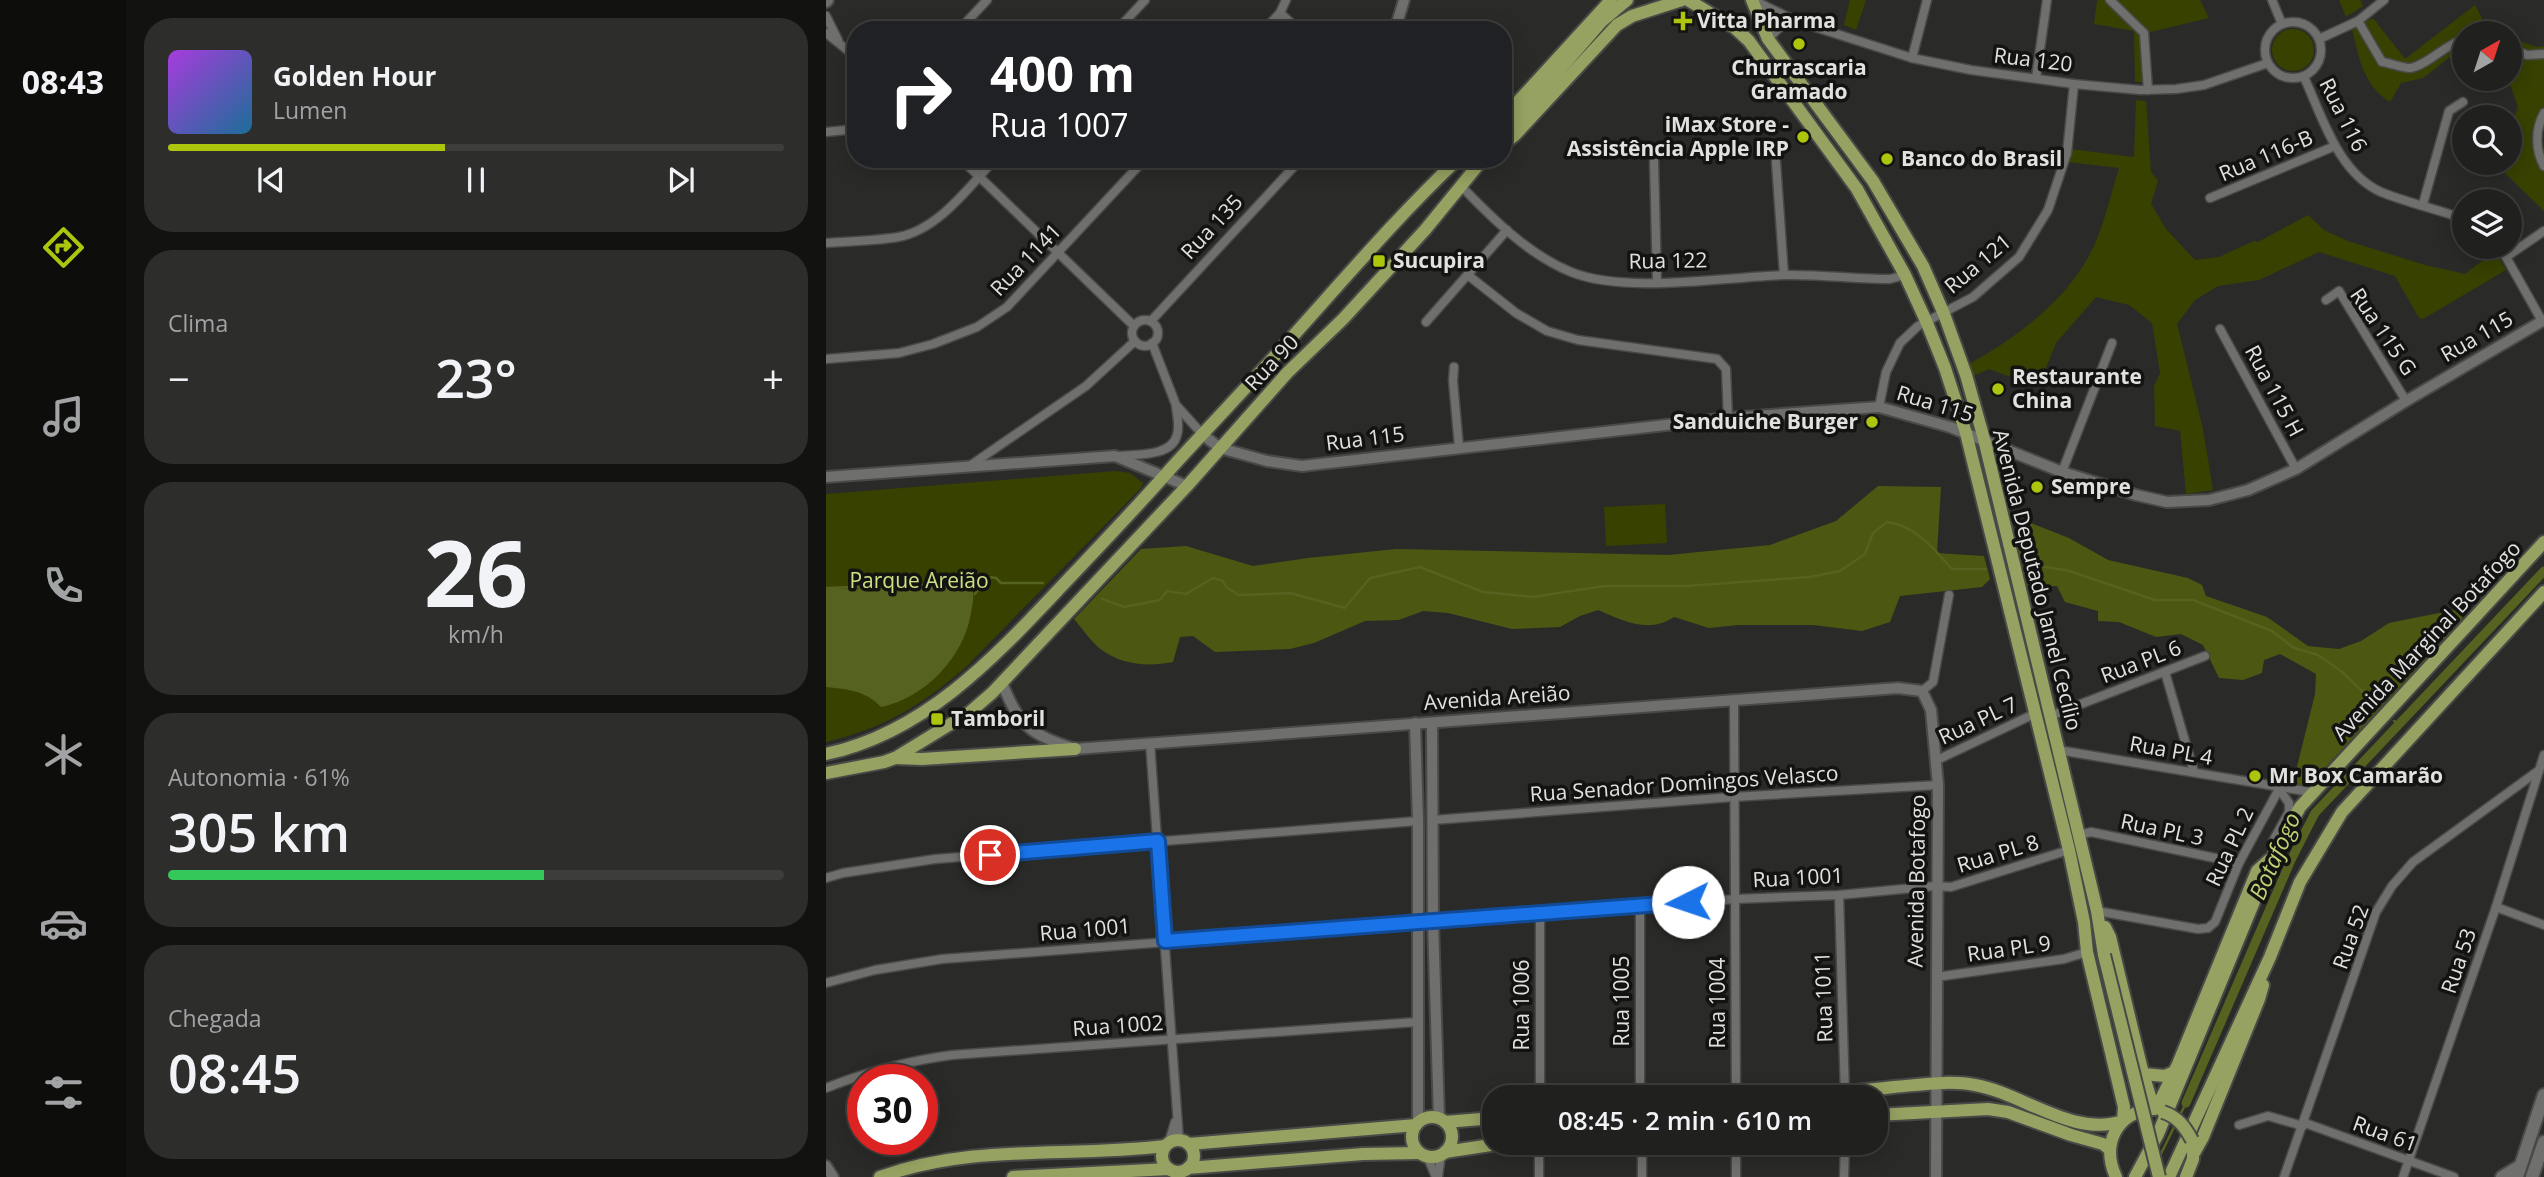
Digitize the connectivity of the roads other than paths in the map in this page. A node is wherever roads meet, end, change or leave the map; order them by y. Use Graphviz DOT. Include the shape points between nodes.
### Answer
graph roads {
  1 [pos="987,0"];
  2 [pos="1145,0"];
  3 [pos="1286,0"];
  4 [pos="1404,0"];
  5 [pos="1598,0"];
  6 [pos="1611,0"];
  7 [pos="1627,0"];
  8 [pos="1682,0"];
  9 [pos="1689,0"];
  10 [pos="1753,0"];
  11 [pos="1927,0"];
  12 [pos="2048,0"];
  13 [pos="2110,0"];
  14 [pos="2272,0"];
  15 [pos="2384,0"];
  16 [pos="1280,13"];
  17 [pos="826,16"];
  18 [pos="2358,20"];
  19 [pos="967,21"];
  20 [pos="1125,21"];
  21 [pos="1272,21"];
  22 [pos="1289,21"];
  23 [pos="1398,21"];
  24 [pos="1796,21"];
  25 [pos="2282,24"];
  26 [pos="826,33"];
  27 [pos="1768,39"];
  28 [pos="2319,39"];
  29 [pos="840,42"];
  30 [pos="2452,43"];
  31 [pos="847,49"];
  32 [pos="2522,53"];
  33 [pos="2544,54"];
  34 [pos="1912,58"];
  35 [pos="2268,63"];
  36 [pos="2304,77"];
  37 [pos="2036,78"];
  38 [pos="2074,84"];
  39 [pos="2148,90"];
  40 [pos="1512,97"];
  41 [pos="2463,102"];
  42 [pos="1512,108"];
  43 [pos="2544,113"];
  44 [pos="1512,125"];
  45 [pos="847,130"];
  46 [pos="826,132"];
  47 [pos="1512,137"];
  48 [pos="2335,146"];
  49 [pos="1654,161"];
  50 [pos="1776,162"];
  51 [pos="2544,166"];
  52 [pos="970,168"];
  53 [pos="987,168"];
  54 [pos="1137,168"];
  55 [pos="1293,168"];
  56 [pos="1443,168"];
  57 [pos="1449,168"];
  58 [pos="1476,168"];
  59 [pos="1446,171"];
  60 [pos="979,177"];
  61 [pos="1462,187"];
  62 [pos="2210,198"];
  63 [pos="2423,204"];
  64 [pos="2452,215"];
  65 [pos="1507,230"];
  66 [pos="2544,231"];
  67 [pos="826,243"];
  68 [pos="2522,246"];
  69 [pos="1059,253"];
  70 [pos="2507,259"];
  71 [pos="1469,275"];
  72 [pos="1784,275"];
  73 [pos="1905,275"];
  74 [pos="1657,282"];
  75 [pos="2326,300"];
  76 [pos="1944,314"];
  77 [pos="1151,321"];
  78 [pos="2543,321"];
  79 [pos="1426,322"];
  80 [pos="1927,323"];
  81 [pos="1134,326"];
  82 [pos="2220,329"];
  83 [pos="1135,341"];
  84 [pos="1152,343"];
  85 [pos="2112,343"];
  86 [pos="826,359"];
  87 [pos="1454,367"];
  88 [pos="2406,401"];
  89 [pos="1176,405"];
  90 [pos="1879,407"];
  91 [pos="1728,418"];
  92 [pos="1966,433"];
  93 [pos="1203,435"];
  94 [pos="1984,439"];
  95 [pos="1460,447"];
  96 [pos="1220,448"];
  97 [pos="1115,456"];
  98 [pos="971,465"];
  99 [pos="2296,469"];
  100 [pos="2062,472"];
  101 [pos="826,477"];
  102 [pos="1164,477"];
  103 [pos="1187,486"];
  104 [pos="2544,542"];
  105 [pos="2544,592"];
  106 [pos="1949,595"];
  107 [pos="2544,602"];
  108 [pos="2523,616"];
  109 [pos="2205,656"];
  110 [pos="2165,672"];
  111 [pos="1002,683"];
  112 [pos="1922,691"];
  113 [pos="1734,700"];
  114 [pos="2034,714"];
  115 [pos="2050,716"];
  116 [pos="1415,723"];
  117 [pos="1432,723"];
  118 [pos="1150,743"];
  119 [pos="1075,749"];
  120 [pos="2058,750"];
  121 [pos="826,754"];
  122 [pos="2544,755"];
  123 [pos="895,758"];
  124 [pos="1937,760"];
  125 [pos="2538,771"];
  126 [pos="2194,772"];
  127 [pos="826,773"];
  128 [pos="1938,785"];
  129 [pos="2279,789"];
  130 [pos="2311,792"];
  131 [pos="1733,797"];
  132 [pos="1433,820"];
  133 [pos="1418,821"];
  134 [pos="2079,835"];
  135 [pos="1158,841"];
  136 [pos="2069,850"];
  137 [pos="2273,856"];
  138 [pos="2239,863"];
  139 [pos="826,878"];
  140 [pos="1935,886"];
  141 [pos="1839,895"];
  142 [pos="1736,899"];
  143 [pos="1640,906"];
  144 [pos="2496,907"];
  145 [pos="2097,911"];
  146 [pos="1540,913"];
  147 [pos="1418,922"];
  148 [pos="1433,922"];
  149 [pos="2084,922"];
  150 [pos="2544,925"];
  151 [pos="1165,941"];
  152 [pos="2087,952"];
  153 [pos="2270,957"];
  154 [pos="2101,958"];
  155 [pos="1936,977"];
  156 [pos="826,983"];
  157 [pos="1417,1022"];
  158 [pos="1172,1040"];
  159 [pos="2174,1072"];
  160 [pos="2143,1074"];
  161 [pos="1936,1083"];
  162 [pos="1539,1085"];
  163 [pos="1640,1085"];
  164 [pos="1736,1085"];
  165 [pos="1845,1085"];
  166 [pos="826,1088"];
  167 [pos="1888,1089"];
  168 [pos="2544,1095"];
  169 [pos="2159,1110"];
  170 [pos="1936,1111"];
  171 [pos="1888,1114"];
  172 [pos="1482,1118"];
  173 [pos="1442,1120"];
  174 [pos="2123,1121"];
  175 [pos="1417,1123"];
  176 [pos="2239,1125"];
  177 [pos="2304,1125"];
  178 [pos="2544,1142"];
  179 [pos="1176,1143"];
  180 [pos="1482,1146"];
  181 [pos="2193,1146"];
  182 [pos="2109,1149"];
  183 [pos="1433,1154"];
  184 [pos="1539,1155"];
  185 [pos="1642,1155"];
  186 [pos="1736,1155"];
  187 [pos="1845,1155"];
  188 [pos="2408,1161"];
  189 [pos="826,1166"];
  190 [pos="1180,1172"];
  191 [pos="2518,1172"];
  192 [pos="2533,1176"];
  193 [pos="833,1177"];
  194 [pos="880,1177"];
  195 [pos="1013,1177"];
  196 [pos="1437,1177"];
  197 [pos="1539,1177"];
  198 [pos="1642,1177"];
  199 [pos="1736,1177"];
  200 [pos="1844,1177"];
  201 [pos="1936,1177"];
  202 [pos="2116,1177"];
  203 [pos="2134,1177"];
  204 [pos="2151,1177"];
  205 [pos="2159,1177"];
  206 [pos="2169,1177"];
  207 [pos="2186,1177"];
  208 [pos="2284,1177"];
  209 [pos="2403,1177"];
  210 [pos="2454,1177"];
  211 [pos="2502,1177"];
  1 -- 19 [label="street"];
  2 -- 20 [label="street"];
  3 -- 16 [label="street"];
  4 -- 23 [label="street"];
  5 -- 40 [label="main road"];
  6 -- 42 [label="main road"];
  7 -- 44 [label="main road" via="1601,22"];
  8 -- 9 [label="main road, Avenida Deputado Jamel Cecílio"];
  8 -- 47 [label="main road" via="1617,25"];
  9 -- 73 [label="main road, Avenida Deputado Jamel Cecílio" via="1735,27 1749,41 1857,189"];
  10 -- 24 [label="street, Rua 120"];
  10 -- 27 [label="main road, Avenida Deputado Jamel Cecílio"];
  11 -- 34 [label="street"];
  12 -- 37 [label="street"];
  13 -- 39 [label="street" via="2145,37"];
  14 -- 25 [label="street"];
  15 -- 18 [label="street"];
  16 -- 21 [label="street"];
  16 -- 22 [label="street"];
  17 -- 29 [label="street"];
  18 -- 28 [label="street"];
  18 -- 30 [label="street" via="2382,62 2410,68"];
  24 -- 27 [label="street" via="1782,25"];
  24 -- 34 [label="street, Rua 120"];
  25 -- 28 [label="street" via="2297,22"];
  25 -- 35 [label="street" via="2267,41"];
  26 -- 29 [label="street"];
  27 -- 76 [label="main road, Avenida Deputado Jamel Cecílio" via="1873,181 1923,266"];
  28 -- 36 [label="street" via="2321,54 2316,68"];
  29 -- 31 [label="street"];
  32 -- 33 [label="street"];
  34 -- 37 [label="street, Rua 120"];
  35 -- 36 [label="street" via="2277,74"];
  35 -- 39 [label="street, Rua 120" via="2204,85"];
  36 -- 48 [label="street, Rua 116"];
  37 -- 38 [label="street, Rua 120"];
  38 -- 39 [label="street, Rua 120"];
  38 -- 76 [label="street, Rua 121" via="2067,153 2048,210 2019,257 1973,297"];
  41 -- 63 [label="street" via="2449,111"];
  43 -- 51 [label="street" via="2538,124 2538,156"];
  45 -- 46 [label="street"];
  48 -- 62 [label="street, Rua 116-B"];
  48 -- 63 [label="street, Rua 116" via="2352,171 2379,191"];
  49 -- 74 [label="street"];
  50 -- 72 [label="street"];
  52 -- 60 [label="street"];
  53 -- 60 [label="street"];
  54 -- 69 [label="street, Rua 1141"];
  55 -- 77 [label="street, Rua 135"];
  56 -- 59 [label="street"];
  57 -- 59 [label="main road, Rua 90"];
  58 -- 61 [label="main road, Rua 90"];
  59 -- 93 [label="main road, Rua 90"];
  60 -- 67 [label="street" via="925,226 900,237"];
  60 -- 69 [label="street"];
  61 -- 65 [label="street, Rua 122"];
  61 -- 96 [label="main road, Rua 90"];
  63 -- 64 [label="street, Rua 116"];
  65 -- 71 [label="street"];
  65 -- 74 [label="street, Rua 122" via="1572,272 1608,281"];
  66 -- 68 [label="street"];
  69 -- 81 [label="street"];
  69 -- 86 [label="street, Rua 1141" via="1007,307 976,327 899,353"];
  70 -- 78 [label="street"];
  71 -- 79 [label="street"];
  71 -- 91 [label="street" via="1547,331 1578,340 1717,359 1726,369"];
  72 -- 73 [label="street, Rua 122" via="1890,279"];
  72 -- 74 [label="street, Rua 122"];
  73 -- 80 [label="main road, Avenida Deputado Jamel Cecílio"];
  75 -- 88 [label="street, Rua 115 G" via="2339,291"];
  76 -- 80 [label="street, Rua 121"];
  76 -- 94 [label="main road, Avenida Deputado Jamel Cecílio"];
  77 -- 81 [label="street" via="1141,320"];
  77 -- 84 [label="street" via="1157,331"];
  78 -- 88 [label="street, Rua 115"];
  80 -- 90 [label="street, Rua 121" via="1900,343 1886,372"];
  80 -- 92 [label="main road, Avenida Deputado Jamel Cecílio"];
  81 -- 83 [label="street"];
  82 -- 99 [label="street, Rua 115 H"];
  83 -- 84 [label="street"];
  83 -- 98 [label="street" via="1086,386"];
  84 -- 89 [label="street"];
  85 -- 100 [label="street"];
  87 -- 95 [label="street"];
  88 -- 99 [label="street, Rua 115"];
  89 -- 93 [label="street"];
  89 -- 97 [label="street" via="1178,434 1168,447"];
  90 -- 91 [label="street, Rua 115"];
  90 -- 92 [label="street, Rua 115"];
  91 -- 95 [label="street, Rua 115"];
  92 -- 94 [label="street, Rua 115"];
  92 -- 114 [label="main road, Avenida Deputado Jamel Cecílio"];
  93 -- 96 [label="street"];
  93 -- 102 [label="main road, Rua 90"];
  94 -- 100 [label="street, Rua 115"];
  94 -- 115 [label="main road, Avenida Deputado Jamel Cecílio"];
  95 -- 96 [label="street, Rua 115" via="1302,466"];
  96 -- 103 [label="main road, Rua 90"];
  97 -- 98 [label="street"];
  97 -- 102 [label="street"];
  98 -- 101 [label="street"];
  99 -- 100 [label="street, Rua 115" via="2248,491 2209,500 2167,502"];
  102 -- 103 [label="street"];
  102 -- 121 [label="main road, Rua 90" via="1006,645 969,678 891,733"];
  103 -- 111 [label="main road, Rua 90"];
  104 -- 130 [label="main road, Avenida Marginal Botafogo"];
  105 -- 108 [label="main road"];
  106 -- 112 [label="street" via="1933,682"];
  107 -- 108 [label="main road"];
  108 -- 153 [label="main road" via="2342,811 2300,882"];
  109 -- 110 [label="street, Rua PL 6"];
  110 -- 115 [label="street, Rua PL 6"];
  110 -- 126 [label="street"];
  111 -- 119 [label="street" via="1024,724"];
  111 -- 123 [label="main road, Rua 90" via="970,712"];
  112 -- 113 [label="street, Avenida Areião" via="1898,688"];
  112 -- 124 [label="street, Avenida Botafogo" via="1931,710"];
  113 -- 117 [label="street, Avenida Areião"];
  113 -- 131 [label="street, Rua 1004"];
  114 -- 124 [label="street, Rua PL 7"];
  114 -- 136 [label="main road, Avenida Deputado Jamel Cecílio"];
  115 -- 120 [label="main road, Avenida Deputado Jamel Cecílio"];
  116 -- 117 [label="street, Avenida Areião"];
  116 -- 118 [label="street, Avenida Areião"];
  116 -- 133 [label="street"];
  117 -- 132 [label="street"];
  118 -- 119 [label="street, Avenida Areião"];
  118 -- 135 [label="street"];
  119 -- 123 [label="main road"];
  120 -- 126 [label="street, Rua PL 4"];
  120 -- 134 [label="main road, Avenida Deputado Jamel Cecílio"];
  122 -- 125 [label="street, Rua 53"];
  123 -- 127 [label="main road"];
  124 -- 128 [label="street, Avenida Botafogo"];
  125 -- 144 [label="street, Rua 53"];
  125 -- 177 [label="street, Rua 52" via="2413,862 2392,886 2376,912"];
  126 -- 129 [label="street, Rua PL 4"];
  128 -- 131 [label="street, Rua Senador Domingos Velasco"];
  128 -- 140 [label="street, Avenida Botafogo"];
  129 -- 130 [label="street, Rua PL 4"];
  129 -- 137 [label="street" via="2290,807 2273,841"];
  129 -- 138 [label="street, Rua PL 2"];
  130 -- 137 [label="main road, Avenida Marginal Botafogo"];
  131 -- 132 [label="street, Rua Senador Domingos Velasco"];
  131 -- 142 [label="street, Rua 1004"];
  132 -- 148 [label="street"];
  133 -- 135 [label="street"];
  133 -- 147 [label="street"];
  134 -- 138 [label="street, Rua PL 3" via="2091,832"];
  134 -- 145 [label="main road, Avenida Deputado Jamel Cecílio"];
  135 -- 139 [label="street" via="934,859"];
  135 -- 151 [label="street"];
  136 -- 140 [label="street, Rua PL 8" via="1951,887"];
  136 -- 149 [label="main road, Avenida Deputado Jamel Cecílio"];
  137 -- 159 [label="main road" via="2257,872"];
  137 -- 203 [label="main road, Avenida Marginal Botafogo" via="2158,1134"];
  138 -- 145 [label="street, Rua PL 2" via="2216,922 2208,928"];
  140 -- 141 [label="street, Rua 1001"];
  140 -- 155 [label="street, Avenida Botafogo"];
  141 -- 142 [label="street, Rua 1001"];
  141 -- 165 [label="street, Rua 1011"];
  142 -- 143 [label="street, Rua 1001"];
  142 -- 164 [label="street, Rua 1004"];
  143 -- 146 [label="street, Rua 1001"];
  143 -- 163 [label="street, Rua 1005"];
  144 -- 150 [label="street"];
  144 -- 188 [label="street, Rua 53"];
  145 -- 154 [label="main road, Avenida Deputado Jamel Cecílio"];
  145 -- 160 [label="main road" via="2110,937"];
  146 -- 148 [label="street, Rua 1001"];
  146 -- 162 [label="street, Rua 1006"];
  147 -- 148 [label="street, Rua 1001"];
  147 -- 151 [label="street, Rua 1001"];
  147 -- 157 [label="street"];
  148 -- 173 [label="street"];
  149 -- 152 [label="main road, Avenida Deputado Jamel Cecílio"];
  149 -- 154 [label="main road, Avenida Deputado Jamel Cecílio"];
  151 -- 156 [label="street, Rua 1001" via="942,959"];
  151 -- 158 [label="street"];
  152 -- 155 [label="street, Rua PL 9"];
  152 -- 174 [label="main road, Avenida Deputado Jamel Cecílio" via="2124,1107"];
  153 -- 181 [label="main road" via="2259,999 2203,1137"];
  153 -- 206 [label="main road"];
  154 -- 204 [label="main road, Avenida Deputado Jamel Cecílio"];
  154 -- 205 [label="main road, Avenida Deputado Jamel Cecílio, bridge"];
  155 -- 161 [label="street, Avenida Botafogo"];
  157 -- 158 [label="street, Rua 1002"];
  157 -- 175 [label="street"];
  158 -- 166 [label="street, Rua 1002" via="929,1058"];
  158 -- 179 [label="street"];
  159 -- 160 [label="main road"];
  159 -- 169 [label="main road"];
  160 -- 169 [label="main road"];
  161 -- 167 [label="main road"];
  161 -- 170 [label="street, Avenida Botafogo"];
  161 -- 174 [label="main road" via="1975,1084 2093,1125"];
  168 -- 191 [label="main road"];
  169 -- 174 [label="main road" via="2139,1110"];
  169 -- 181 [label="main road, bridge" via="2184,1125"];
  170 -- 171 [label="main road"];
  170 -- 182 [label="main road" via="2008,1112"];
  170 -- 201 [label="street, Avenida Botafogo"];
  172 -- 173 [label="main road"];
  173 -- 175 [label="main road" via="1428,1117"];
  173 -- 183 [label="main road" via="1452,1140"];
  174 -- 182 [label="main road"];
  175 -- 179 [label="main road"];
  175 -- 183 [label="main road" via="1412,1139"];
  176 -- 177 [label="street, Rua 61" via="2268,1116"];
  177 -- 188 [label="street, Rua 61"];
  177 -- 208 [label="street, Rua 52"];
  178 -- 192 [label="main road"];
  179 -- 190 [label="main road" via="1163,1161"];
  179 -- 190 [label="main road" via="1192,1148 1194,1159"];
  179 -- 194 [label="main road" via="958,1157"];
  180 -- 183 [label="main road"];
  181 -- 207 [label="main road"];
  182 -- 202 [label="main road"];
  183 -- 190 [label="main road" via="1363,1154"];
  183 -- 196 [label="street"];
  184 -- 197 [label="street"];
  185 -- 198 [label="street"];
  186 -- 199 [label="street"];
  187 -- 200 [label="street"];
  188 -- 209 [label="street, Rua 53"];
  188 -- 210 [label="street, Rua 61"];
  189 -- 193 [label="street"];
  190 -- 195 [label="main road"];
  191 -- 211 [label="main road"];
}
